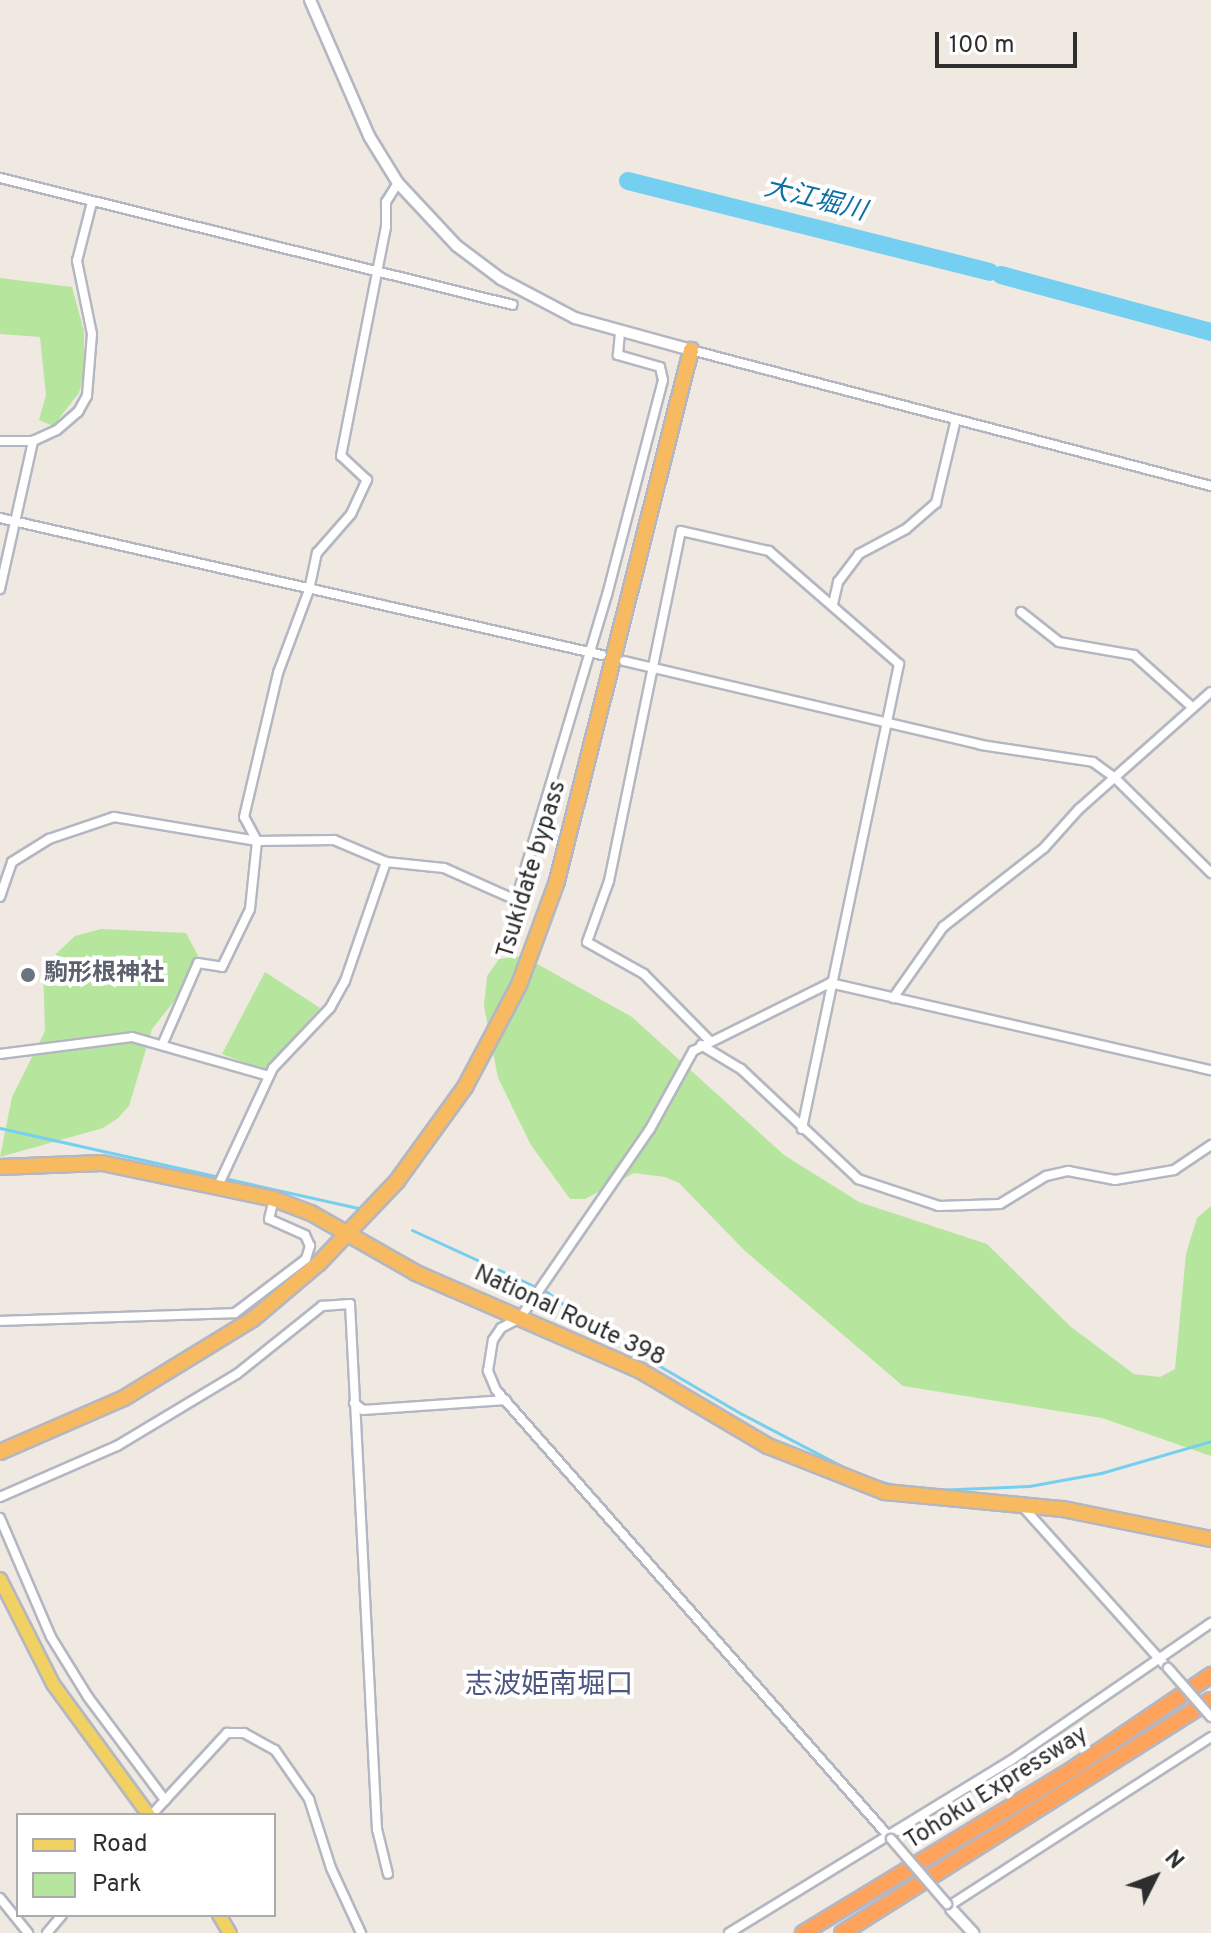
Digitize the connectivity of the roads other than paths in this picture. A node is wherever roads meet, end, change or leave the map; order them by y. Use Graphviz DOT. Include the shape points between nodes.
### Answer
graph roads {
  1 [pos="310,0"];
  2 [pos="0,178"];
  3 [pos="398,183"];
  4 [pos="92,202"];
  5 [pos="375,269"];
  6 [pos="513,305"];
  7 [pos="620,332"];
  8 [pos="691,350"];
  9 [pos="956,419"];
  10 [pos="0,441"];
  11 [pos="33,441"];
  12 [pos="1211,486"];
  13 [pos="0,518"];
  14 [pos="16,522"];
  15 [pos="0,589"];
  16 [pos="309,590"];
  17 [pos="833,604"];
  18 [pos="1021,612"];
  19 [pos="588,652"];
  20 [pos="602,655"];
  21 [pos="624,661"];
  22 [pos="653,667"];
  23 [pos="1211,692"];
  24 [pos="1193,708"];
  25 [pos="886,721"];
  26 [pos="1115,778"];
  27 [pos="257,841"];
  28 [pos="1206,857"];
  29 [pos="386,862"];
  30 [pos="1211,873"];
  31 [pos="0,897"];
  32 [pos="830,983"];
  33 [pos="893,998"];
  34 [pos="163,1043"];
  35 [pos="705,1043"];
  36 [pos="0,1054"];
  37 [pos="1211,1070"];
  38 [pos="269,1076"];
  39 [pos="802,1129"];
  40 [pos="1211,1145"];
  41 [pos="0,1167"];
  42 [pos="220,1181"];
  43 [pos="274,1199"];
  44 [pos="348,1234"];
  45 [pos="520,1318"];
  46 [pos="0,1321"];
  47 [pos="506,1400"];
  48 [pos="354,1403"];
  49 [pos="0,1452"];
  50 [pos="0,1497"];
  51 [pos="1023,1507"];
  52 [pos="0,1518"];
  53 [pos="1211,1539"];
  54 [pos="0,1579"];
  55 [pos="1211,1623"];
  56 [pos="1164,1664"];
  57 [pos="1211,1675"];
  58 [pos="1211,1700"];
  59 [pos="1211,1717"];
  60 [pos="1211,1737"];
  61 [pos="165,1800"];
  62 [pos="152,1813"];
  63 [pos="888,1837"];
  64 [pos="388,1874"];
  65 [pos="0,1898"];
  66 [pos="949,1906"];
  67 [pos="60,1917"];
  68 [pos="28,1933"];
  69 [pos="47,1933"];
  70 [pos="361,1933"];
  71 [pos="729,1933"];
  72 [pos="803,1933"];
  73 [pos="842,1933"];
  74 [pos="973,1933"];
  1 -- 3 [label="street" via="369,136"];
  2 -- 4 [label="street"];
  3 -- 5 [label="street" via="386,202"];
  3 -- 7 [label="street" via="478,264 549,306"];
  4 -- 5 [label="street"];
  4 -- 11 [label="street" via="77,261 92,334 87,396 68,421"];
  5 -- 6 [label="street"];
  5 -- 16 [label="street" via="341,456 367,480 351,514 317,553"];
  7 -- 8 [label="street"];
  7 -- 19 [label="street" via="618,355 657,366 664,375"];
  8 -- 9 [label="street"];
  8 -- 44 [label="highway, Tsukidate bypass" via="568,840 533,954 486,1052 444,1120"];
  9 -- 12 [label="street"];
  9 -- 17 [label="street" via="936,503 906,529 859,554 838,582"];
  10 -- 11 [label="street"];
  11 -- 14 [label="street"];
  13 -- 14 [label="street"];
  14 -- 15 [label="street"];
  14 -- 16 [label="street"];
  16 -- 19 [label="street"];
  16 -- 27 [label="street" via="278,673 244,817"];
  17 -- 22 [label="street" via="769,551 681,531"];
  17 -- 25 [label="street" via="899,664"];
  18 -- 24 [label="street" via="1059,642 1134,655"];
  19 -- 20 [label="street"];
  19 -- 29 [label="street" via="516,900 444,868"];
  21 -- 22 [label="street"];
  22 -- 25 [label="street"];
  22 -- 35 [label="street" via="609,881 587,942 644,974"];
  23 -- 24 [label="street"];
  24 -- 26 [label="street"];
  25 -- 26 [label="street" via="981,745 1075,756"];
  25 -- 32 [label="street"];
  26 -- 28 [label="street"];
  26 -- 33 [label="street" via="1044,848 943,927"];
  27 -- 29 [label="street" via="334,840"];
  27 -- 31 [label="street" via="114,817 49,839 12,862"];
  27 -- 34 [label="street" via="250,909 232,953 222,967 198,963"];
  28 -- 30 [label="street"];
  29 -- 38 [label="street" via="345,981 330,1008"];
  32 -- 33 [label="street"];
  32 -- 35 [label="street"];
  32 -- 39 [label="street"];
  33 -- 37 [label="street"];
  34 -- 36 [label="street" via="115,1037"];
  34 -- 38 [label="street"];
  35 -- 39 [label="street" via="741,1069"];
  35 -- 45 [label="street"];
  38 -- 42 [label="street"];
  39 -- 40 [label="street" via="858,1179 939,1206 1000,1204 1046,1176 1068,1171 1115,1180 1174,1170"];
  41 -- 42 [label="highway, National Route 398" via="102,1163"];
  42 -- 43 [label="highway, National Route 398"];
  43 -- 44 [label="highway, National Route 398"];
  43 -- 46 [label="street" via="269,1219 305,1235 310,1246 306,1259 235,1313"];
  44 -- 45 [label="highway, National Route 398" via="416,1273"];
  44 -- 49 [label="highway, Tsukidate bypass" via="289,1289 209,1349 124,1398"];
  45 -- 47 [label="street" via="501,1328 489,1355 488,1371"];
  45 -- 51 [label="highway, National Route 398" via="641,1371 745,1434 846,1479 885,1492"];
  47 -- 48 [label="street" via="363,1410"];
  47 -- 63 [label="street"];
  48 -- 50 [label="street" via="350,1304 322,1306 237,1374 127,1440"];
  48 -- 64 [label="street" via="377,1829"];
  51 -- 53 [label="highway, National Route 398" via="1063,1509"];
  51 -- 56 [label="street"];
  52 -- 61 [label="street" via="51,1637 88,1697"];
  54 -- 62 [label="main road" via="53,1684"];
  55 -- 56 [label="street"];
  56 -- 59 [label="street, bridge"];
  56 -- 63 [label="street"];
  57 -- 72 [label="highway, Tohoku Expressway" via="1074,1768"];
  58 -- 73 [label="highway, Tohoku Expressway"];
  60 -- 66 [label="street"];
  61 -- 62 [label="street"];
  61 -- 70 [label="street" via="227,1733 244,1733 275,1750 309,1799 331,1868"];
  63 -- 66 [label="street, bridge"];
  63 -- 71 [label="street"];
  65 -- 68 [label="street"];
  66 -- 74 [label="street"];
  67 -- 69 [label="street"];
}
